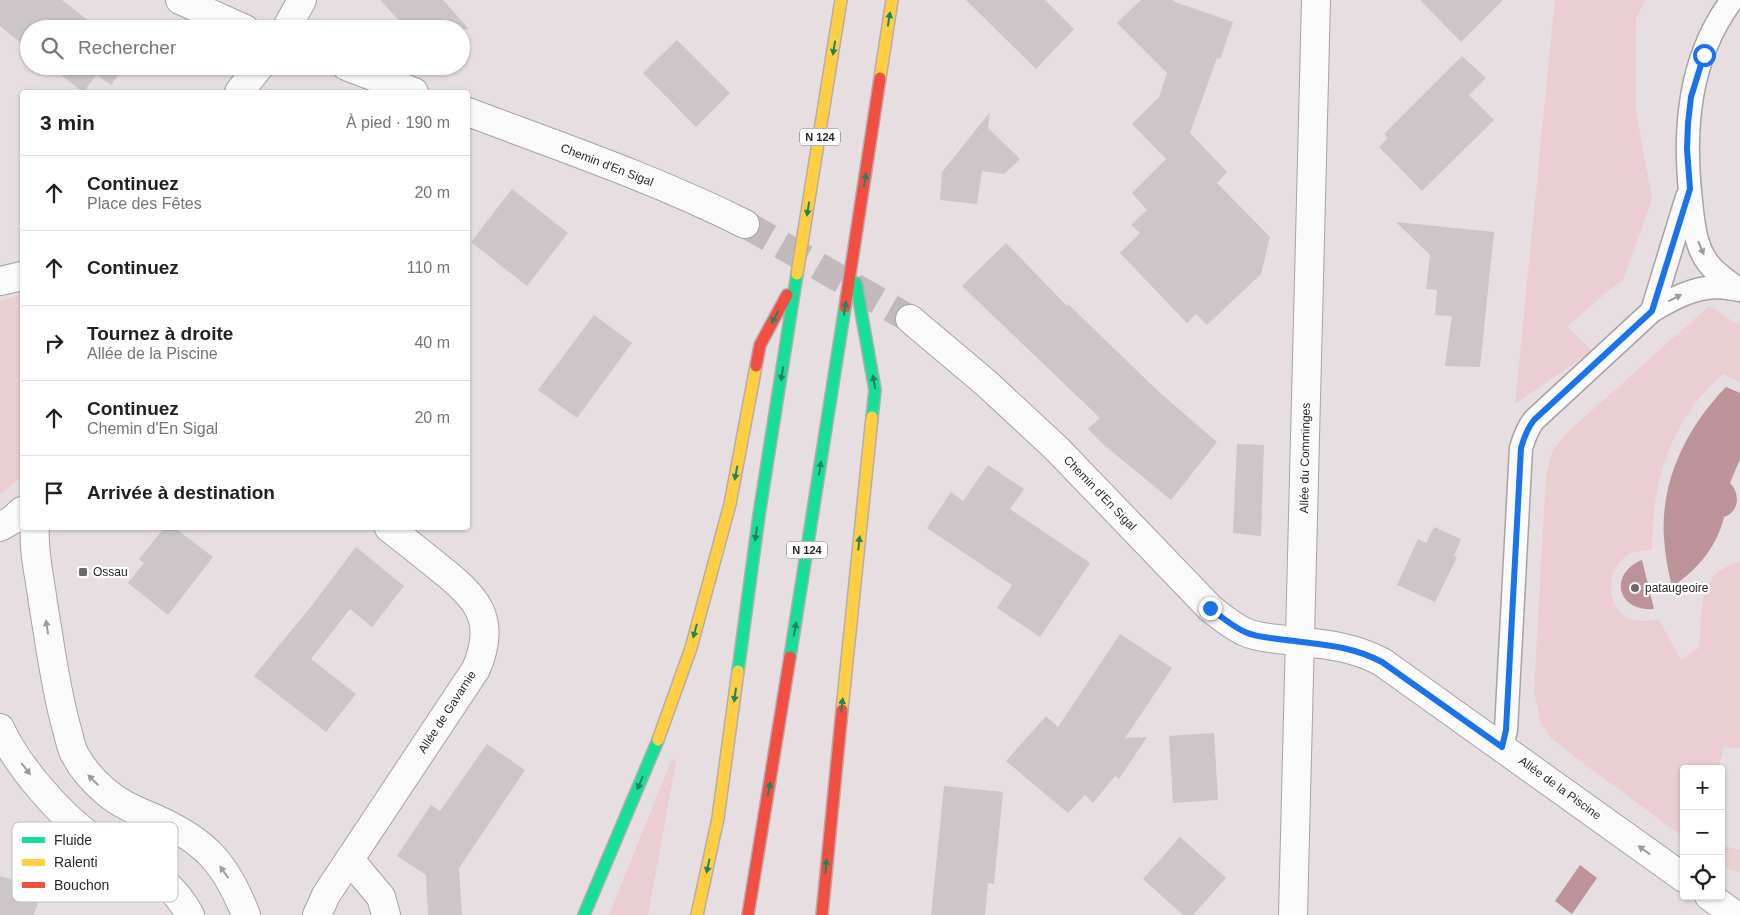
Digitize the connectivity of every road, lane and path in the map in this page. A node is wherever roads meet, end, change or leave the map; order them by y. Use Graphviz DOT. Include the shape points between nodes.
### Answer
graph roads {
  1 [pos="180,0"];
  2 [pos="280,0"];
  3 [pos="302,0"];
  4 [pos="841,0"];
  5 [pos="892,0"];
  6 [pos="1316,0"];
  7 [pos="1732,0"];
  8 [pos="225,20"];
  9 [pos="279,20"];
  10 [pos="291,20"];
  11 [pos="253,75"];
  12 [pos="370,75"];
  13 [pos="241,90"];
  14 [pos="409,90"];
  15 [pos="470,113"];
  16 [pos="1690,189"];
  17 [pos="744,224"];
  18 [pos="852,263"];
  19 [pos="798,274"];
  20 [pos="20,276"];
  21 [pos="0,281"];
  22 [pos="1740,290"];
  23 [pos="1652,311"];
  24 [pos="910,319"];
  25 [pos="20,513"];
  26 [pos="0,527"];
  27 [pos="35,530"];
  28 [pos="392,530"];
  29 [pos="1312,643"];
  30 [pos="0,728"];
  31 [pos="1502,747"];
  32 [pos="73,822"];
  33 [pos="160,822"];
  34 [pos="178,830"];
  35 [pos="350,860"];
  36 [pos="1680,875"];
  37 [pos="178,897"];
  38 [pos="1714,900"];
  39 [pos="190,915"];
  40 [pos="246,915"];
  41 [pos="317,915"];
  42 [pos="386,915"];
  43 [pos="584,915"];
  44 [pos="697,915"];
  45 [pos="748,915"];
  46 [pos="822,915"];
  47 [pos="1293,915"];
  48 [pos="1735,915"];
  1 -- 8 [label="street"];
  2 -- 9 [label="street"];
  3 -- 10 [label="street"];
  4 -- 19 [label="highway, N 124, one-way"];
  18 -- 5 [label="highway, N 124, one-way"];
  6 -- 29 [label="street, Allée du Comminges"];
  7 -- 16 [label="lane" via="1704,55 1691,97 1687,149"];
  11 -- 13 [label="street"];
  12 -- 14 [label="street"];
  15 -- 17 [label="street, Chemin d'En Sigal" via="615,166 699,201"];
  16 -- 22 [label="lane, one-way" via="1699,245 1708,262"];
  16 -- 23 [label="lane"];
  45 -- 18 [label="highway, N 124, one-way"];
  46 -- 18 [label="highway, one-way" via="875,390"];
  19 -- 43 [label="highway, one-way" via="760,345 730,504 688,656 664,727"];
  19 -- 44 [label="highway, N 124, one-way" via="759,515 718,818"];
  20 -- 21 [label="street"];
  23 -- 22 [label="lane, one-way" via="1696,290 1716,287"];
  23 -- 31 [label="lane" via="1534,420 1523,439 1506,730"];
  24 -- 29 [label="street, Chemin d'En Sigal" via="1056,448 1229,624 1270,639"];
  25 -- 26 [label="street"];
  33 -- 27 [label="street, one-way" via="108,794 89,776 74,753 60,706"];
  28 -- 35 [label="street, Allée de Gavarnie" via="473,597 483,619 484,641 476,669"];
  29 -- 31 [label="street, Allée de la Piscine" via="1355,650 1382,662"];
  29 -- 47 [label="street, Allée du Comminges"];
  30 -- 32 [label="street, one-way" via="21,763"];
  36 -- 31 [label="street, Allée de la Piscine, one-way"];
  40 -- 34 [label="street, one-way" via="236,890 209,852"];
  35 -- 41 [label="street, Allée de Gavarnie" via="326,895"];
  35 -- 42 [label="street" via="380,897"];
  37 -- 39 [label="street, one-way"];
  38 -- 48 [label="street"];
}
